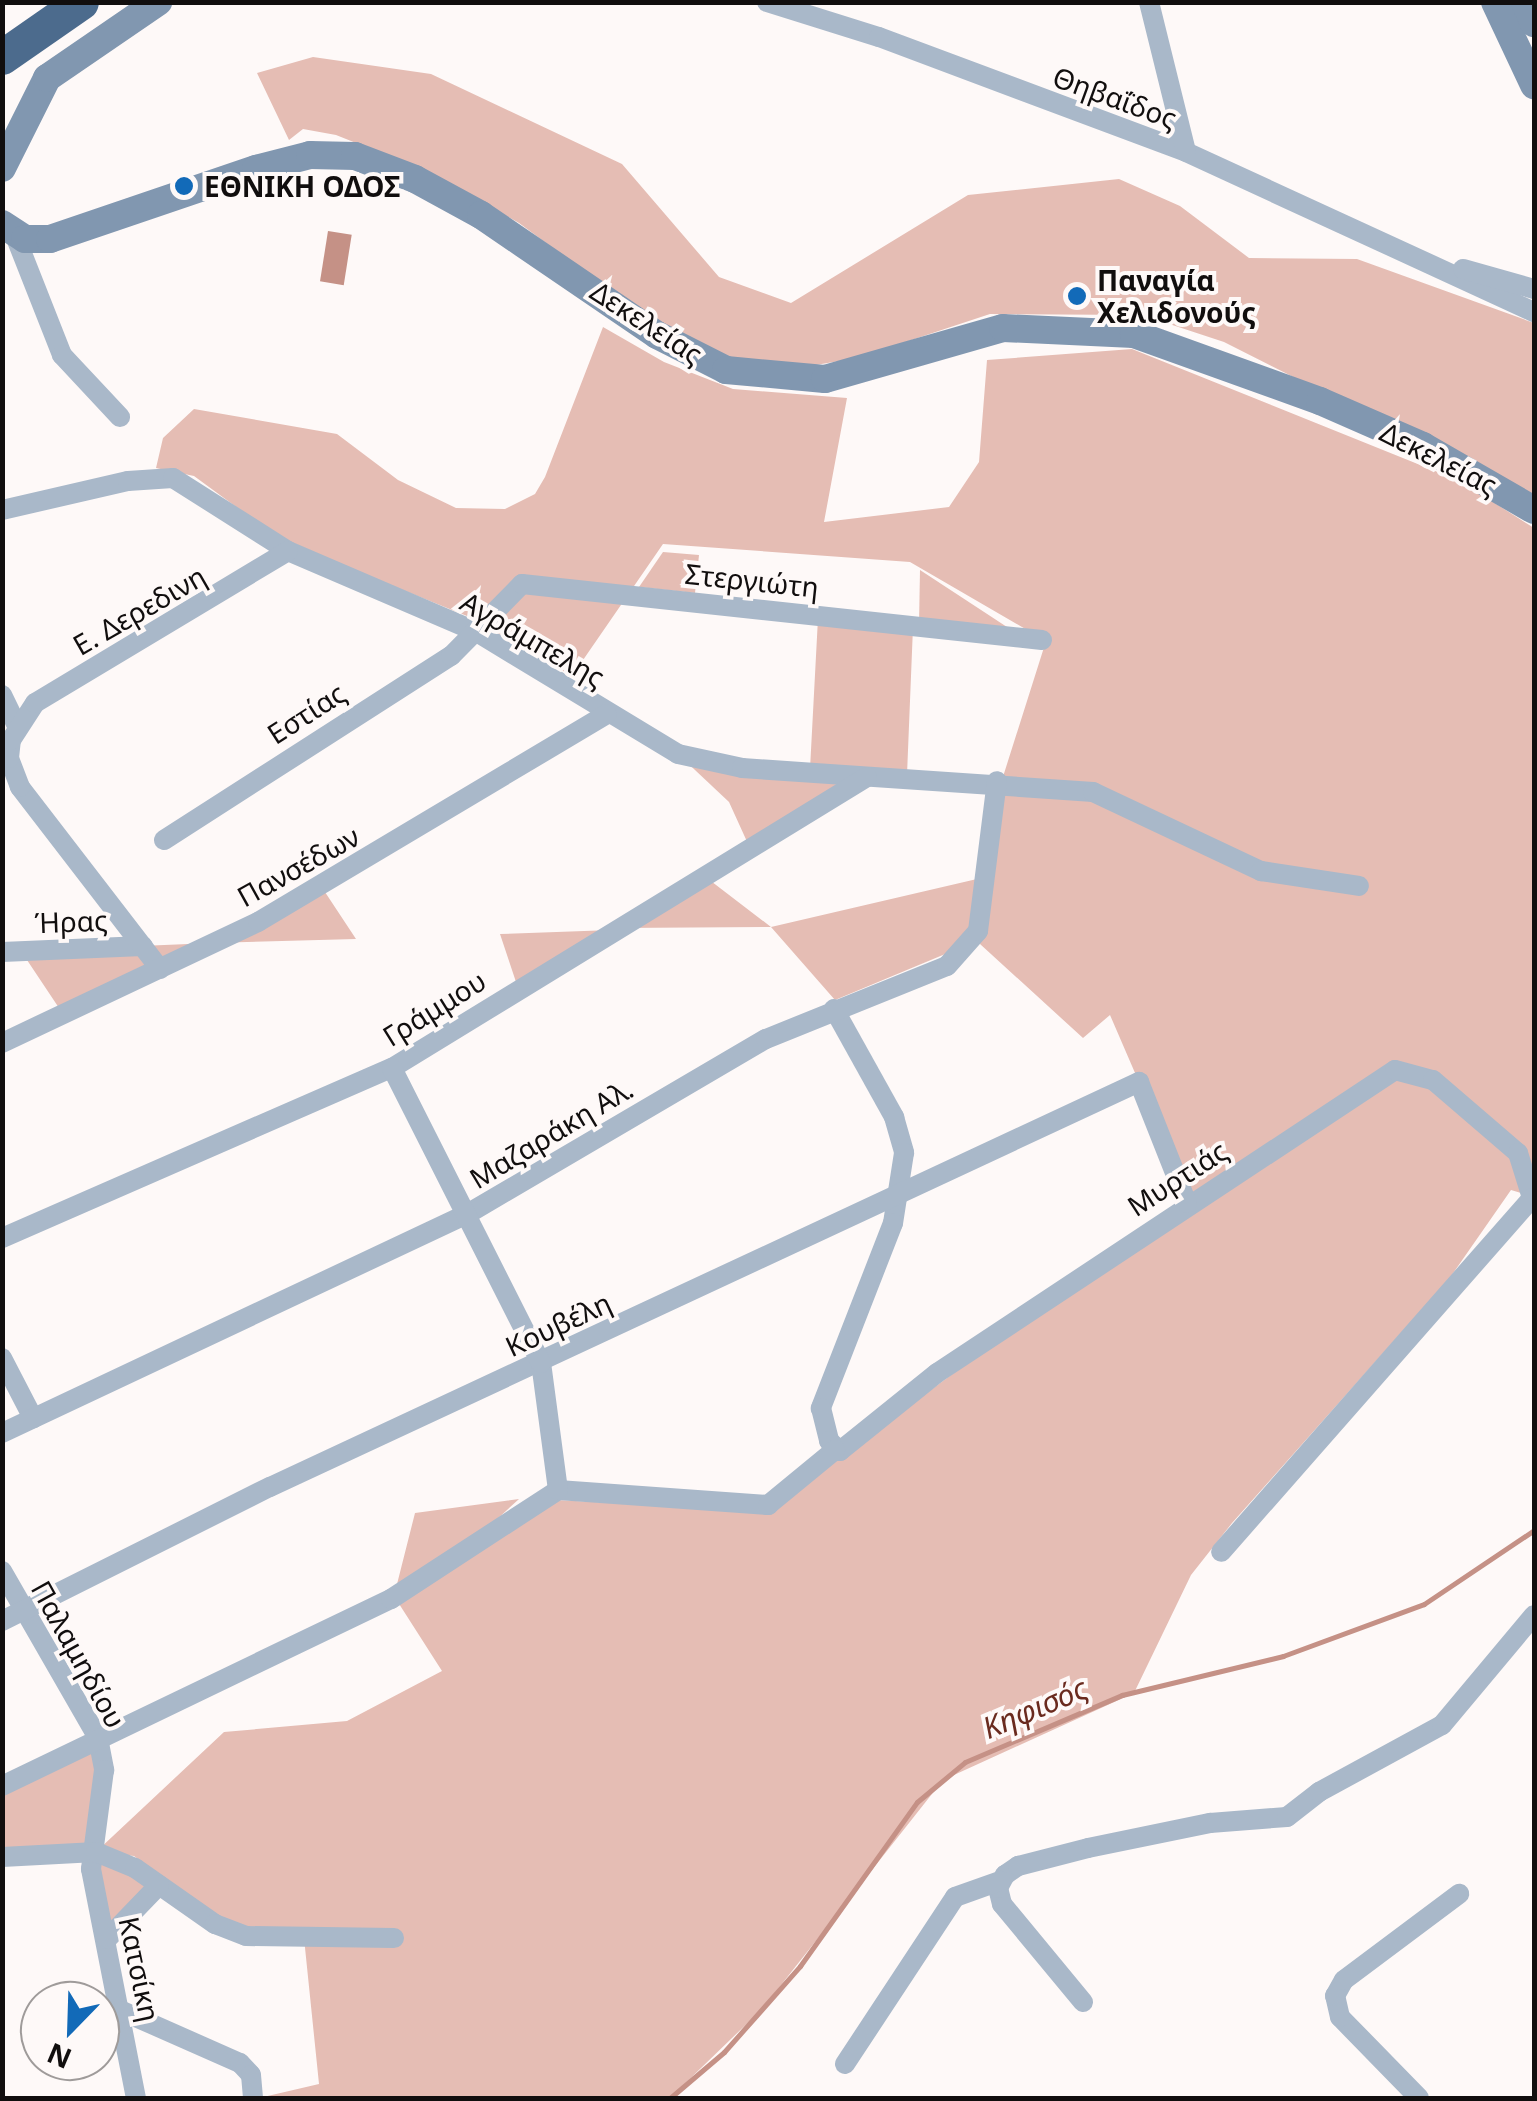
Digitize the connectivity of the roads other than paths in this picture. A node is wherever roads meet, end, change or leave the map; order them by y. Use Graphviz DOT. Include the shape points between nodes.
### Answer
graph roads {
  1 [pos="81,2"];
  2 [pos="158,2"];
  3 [pos="767,2"];
  4 [pos="1149,2"];
  5 [pos="1494,2"];
  6 [pos="1524,2"];
  7 [pos="1534,23"];
  8 [pos="2,58"];
  9 [pos="1534,85"];
  10 [pos="1186,152"];
  11 [pos="2,168"];
  12 [pos="8,229"];
  13 [pos="1436,263"];
  14 [pos="1534,289"];
  15 [pos="1534,312"];
  16 [pos="120,417"];
  17 [pos="2,510"];
  18 [pos="1534,510"];
  19 [pos="288,551"];
  20 [pos="475,631"];
  21 [pos="1042,640"];
  22 [pos="2,696"];
  23 [pos="608,714"];
  24 [pos="19,722"];
  25 [pos="869,776"];
  26 [pos="9,779"];
  27 [pos="996,781"];
  28 [pos="164,840"];
  29 [pos="1358,886"];
  30 [pos="143,946"];
  31 [pos="2,952"];
  32 [pos="160,969"];
  33 [pos="834,1009"];
  34 [pos="2,1043"];
  35 [pos="392,1068"];
  36 [pos="900,1192"];
  37 [pos="1187,1203"];
  38 [pos="469,1213"];
  39 [pos="2,1238"];
  40 [pos="2,1358"];
  41 [pos="542,1363"];
  42 [pos="34,1418"];
  43 [pos="2,1434"];
  44 [pos="835,1450"];
  45 [pos="558,1490"];
  46 [pos="1221,1552"];
  47 [pos="2,1571"];
  48 [pos="23,1612"];
  49 [pos="1534,1614"];
  50 [pos="2,1621"];
  51 [pos="98,1738"];
  52 [pos="2,1786"];
  53 [pos="96,1852"];
  54 [pos="2,1856"];
  55 [pos="1000,1881"];
  56 [pos="159,1885"];
  57 [pos="1459,1894"];
  58 [pos="107,1938"];
  59 [pos="394,1938"];
  60 [pos="1084,2002"];
  61 [pos="122,2012"];
  62 [pos="844,2064"];
  63 [pos="136,2098"];
  64 [pos="253,2098"];
  65 [pos="1419,2098"];
  1 -- 8 [label="highway"];
  2 -- 11 [label="main road" via="47,78"];
  3 -- 10 [label="street, Θηβαΐδος"];
  4 -- 10 [label="street"];
  5 -- 9 [label="main road"];
  6 -- 7 [label="main road"];
  10 -- 13 [label="street, Θηβαΐδος" via="1274,197"];
  12 -- 16 [label="street" via="62,354"];
  12 -- 18 [label="main road, Δεκελείας" via="50,240 274,164 310,155 355,156 482,216 657,335 726,370 758,378 824,379 1003,328 1134,334 1355,416"];
  13 -- 14 [label="street, Θηβαΐδος"];
  13 -- 15 [label="street, Θηβαΐδος"];
  17 -- 19 [label="street, Αγράμπελης" via="128,481 173,478"];
  19 -- 20 [label="street, Αγράμπελης"];
  19 -- 24 [label="street, Ε. Δερεδινη" via="43,698"];
  20 -- 21 [label="street, Στεργιώτη" via="514,588 532,582"];
  20 -- 23 [label="street, Αγράμπελης"];
  20 -- 28 [label="street, Εστίας" via="430,671"];
  22 -- 24 [label="street"];
  23 -- 25 [label="street, Αγράμπελης" via="678,754 716,765"];
  23 -- 32 [label="street, Πανσέδων" via="290,904"];
  24 -- 26 [label="street"];
  25 -- 27 [label="street, Αγράμπελης"];
  25 -- 35 [label="street, Γράμμου"];
  26 -- 30 [label="street"];
  27 -- 29 [label="street, Αγράμπελης" via="1116,799 1260,870"];
  27 -- 33 [label="street, Μαζαράκη Αλ." via="973,943 947,966"];
  30 -- 31 [label="street, Ήρας"];
  30 -- 32 [label="street"];
  32 -- 34 [label="street, Πανσέδων"];
  33 -- 36 [label="street" via="894,1117 904,1153"];
  33 -- 38 [label="street, Μαζαράκη Αλ." via="766,1039"];
  35 -- 38 [label="street"];
  35 -- 39 [label="street, Γράμμου"];
  36 -- 37 [label="street, Κουβέλη" via="1139,1082"];
  36 -- 41 [label="street, Κουβέλη"];
  36 -- 44 [label="street" via="822,1408"];
  37 -- 44 [label="street, Μυρτιάς" via="937,1373 860,1440"];
  37 -- 46 [label="street, Μυρτιάς" via="1405,1069 1433,1080 1518,1153 1533,1187 1532,1198 1492,1248"];
  38 -- 41 [label="street"];
  38 -- 42 [label="street, Μαζαράκη Αλ."];
  40 -- 42 [label="street"];
  41 -- 45 [label="street"];
  41 -- 48 [label="street, Κουβέλη" via="270,1486"];
  42 -- 43 [label="street, Μαζαράκη Αλ."];
  44 -- 45 [label="street, Μυρτιάς" via="768,1505"];
  45 -- 51 [label="street" via="406,1590"];
  47 -- 48 [label="street, Παλαμηδίου"];
  48 -- 50 [label="street, Κουβέλη"];
  48 -- 51 [label="street, Παλαμηδίου"];
  49 -- 55 [label="street" via="1442,1725 1319,1792 1287,1817 1210,1823 1044,1858"];
  51 -- 52 [label="street"];
  51 -- 53 [label="street, Παλαμηδίου" via="104,1770"];
  53 -- 54 [label="street"];
  53 -- 56 [label="street"];
  53 -- 58 [label="street, Κατσίκη" via="92,1881"];
  55 -- 60 [label="street" via="1008,1913"];
  55 -- 62 [label="street" via="955,1896"];
  56 -- 58 [label="street"];
  56 -- 59 [label="street" via="236,1934"];
  57 -- 65 [label="street" via="1344,1980 1335,1996 1340,2017"];
  58 -- 61 [label="street, Κατσίκη"];
  61 -- 63 [label="street, Κατσίκη"];
  61 -- 64 [label="street" via="240,2063 250,2075"];
}
